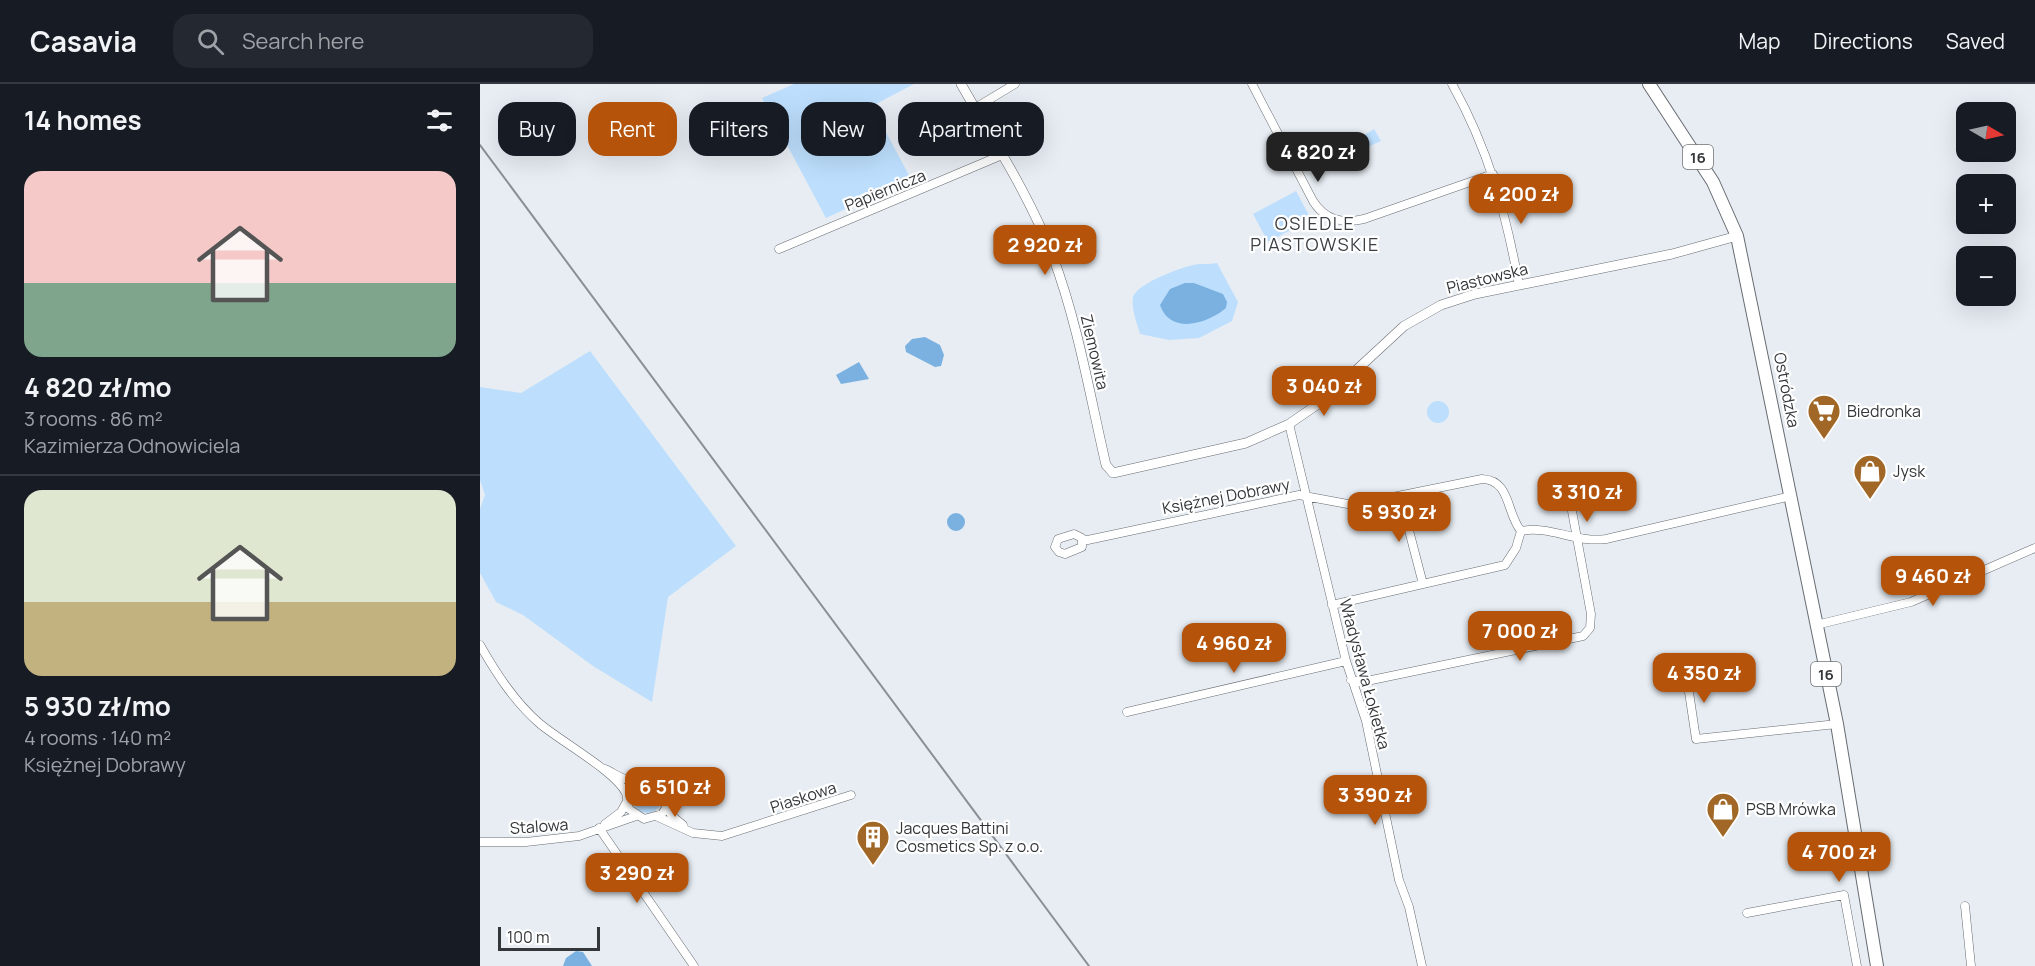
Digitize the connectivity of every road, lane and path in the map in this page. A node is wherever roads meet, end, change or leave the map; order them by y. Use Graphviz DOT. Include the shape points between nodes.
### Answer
graph roads {
  1 [pos="962,84"];
  2 [pos="1015,84"];
  3 [pos="1252,84"];
  4 [pos="1452,84"];
  5 [pos="1649,84"];
  6 [pos="972,102"];
  7 [pos="985,102"];
  8 [pos="1000,156"];
  9 [pos="1003,156"];
  10 [pos="1493,174"];
  11 [pos="1737,236"];
  12 [pos="778,249"];
  13 [pos="1518,285"];
  14 [pos="1289,424"];
  15 [pos="1109,471"];
  16 [pos="1306,496"];
  17 [pos="1400,496"];
  18 [pos="1791,496"];
  19 [pos="1572,511"];
  20 [pos="1521,531"];
  21 [pos="1576,539"];
  22 [pos="1083,541"];
  23 [pos="2035,548"];
  24 [pos="1423,584"];
  25 [pos="1332,605"];
  26 [pos="1816,625"];
  27 [pos="480,645"];
  28 [pos="1346,661"];
  29 [pos="1686,672"];
  30 [pos="1351,680"];
  31 [pos="1127,712"];
  32 [pos="1837,724"];
  33 [pos="591,762"];
  34 [pos="635,780"];
  35 [pos="665,786"];
  36 [pos="626,793"];
  37 [pos="851,795"];
  38 [pos="668,802"];
  39 [pos="626,803"];
  40 [pos="636,816"];
  41 [pos="658,817"];
  42 [pos="599,828"];
  43 [pos="693,833"];
  44 [pos="480,842"];
  45 [pos="1965,906"];
  46 [pos="1747,913"];
  47 [pos="694,966"];
  48 [pos="1422,966"];
  49 [pos="1857,966"];
  50 [pos="1877,966"];
  51 [pos="1971,966"];
  1 -- 6 [label="street, Ziemowita"];
  2 -- 7 [label="street"];
  3 -- 10 [label="street" via="1313,201 1334,220 1364,219"];
  4 -- 10 [label="street"];
  5 -- 11 [label="main road, Ostródzka / 16" via="1713,182"];
  8 -- 12 [label="street, Papiernicza"];
  9 -- 15 [label="street, Ziemowita" via="1037,221 1062,284"];
  10 -- 13 [label="street"];
  11 -- 13 [label="street, Piastowska" via="1672,254"];
  11 -- 18 [label="main road, Ostródzka / 16"];
  13 -- 14 [label="street, Piastowska" via="1475,294 1422,314 1382,344 1324,400"];
  14 -- 15 [label="street, Piastowska" via="1209,452 1120,473"];
  14 -- 16 [label="street, Władysława Łokietka"];
  16 -- 17 [label="street, Księżnej Dobrawy" via="1353,505"];
  16 -- 22 [label="street, Księżnej Dobrawy"];
  16 -- 25 [label="street, Władysława Łokietka"];
  17 -- 20 [label="street, Księżnej Dobrawy" via="1489,479 1502,488 1511,516"];
  17 -- 24 [label="street"];
  18 -- 21 [label="street" via="1606,539"];
  18 -- 26 [label="main road, Ostródzka / 16"];
  19 -- 21 [label="street"];
  20 -- 21 [label="street" via="1537,529"];
  20 -- 24 [label="street" via="1505,565"];
  21 -- 30 [label="street" via="1591,615 1590,628 1583,636 1362,682"];
  23 -- 26 [label="street" via="1911,602"];
  24 -- 25 [label="street"];
  25 -- 28 [label="street, Władysława Łokietka"];
  26 -- 32 [label="main road, Ostródzka / 16"];
  27 -- 33 [label="street" via="517,700 538,722"];
  28 -- 30 [label="street, Władysława Łokietka"];
  28 -- 31 [label="street"];
  29 -- 32 [label="street" via="1696,739"];
  30 -- 48 [label="street, Władysława Łokietka" via="1366,721 1399,880"];
  32 -- 50 [label="main road, 16"];
  33 -- 34 [label="street"];
  33 -- 36 [label="street"];
  34 -- 35 [label="street" via="649,776"];
  34 -- 36 [label="street"];
  35 -- 38 [label="street"];
  35 -- 38 [label="street" via="699,785"];
  36 -- 39 [label="street"];
  37 -- 43 [label="street, Piaskowa" via="737,832 712,837"];
  38 -- 41 [label="street"];
  38 -- 43 [label="street" via="671,815"];
  39 -- 40 [label="street"];
  39 -- 42 [label="street, Stalowa" via="621,812"];
  40 -- 41 [label="street, Piaskowa"];
  40 -- 42 [label="street, Stalowa"];
  41 -- 43 [label="street, Piaskowa"];
  42 -- 44 [label="street, Stalowa" via="556,840"];
  42 -- 47 [label="street"];
  45 -- 51 [label="street"];
  46 -- 49 [label="street" via="1844,895"];
}
